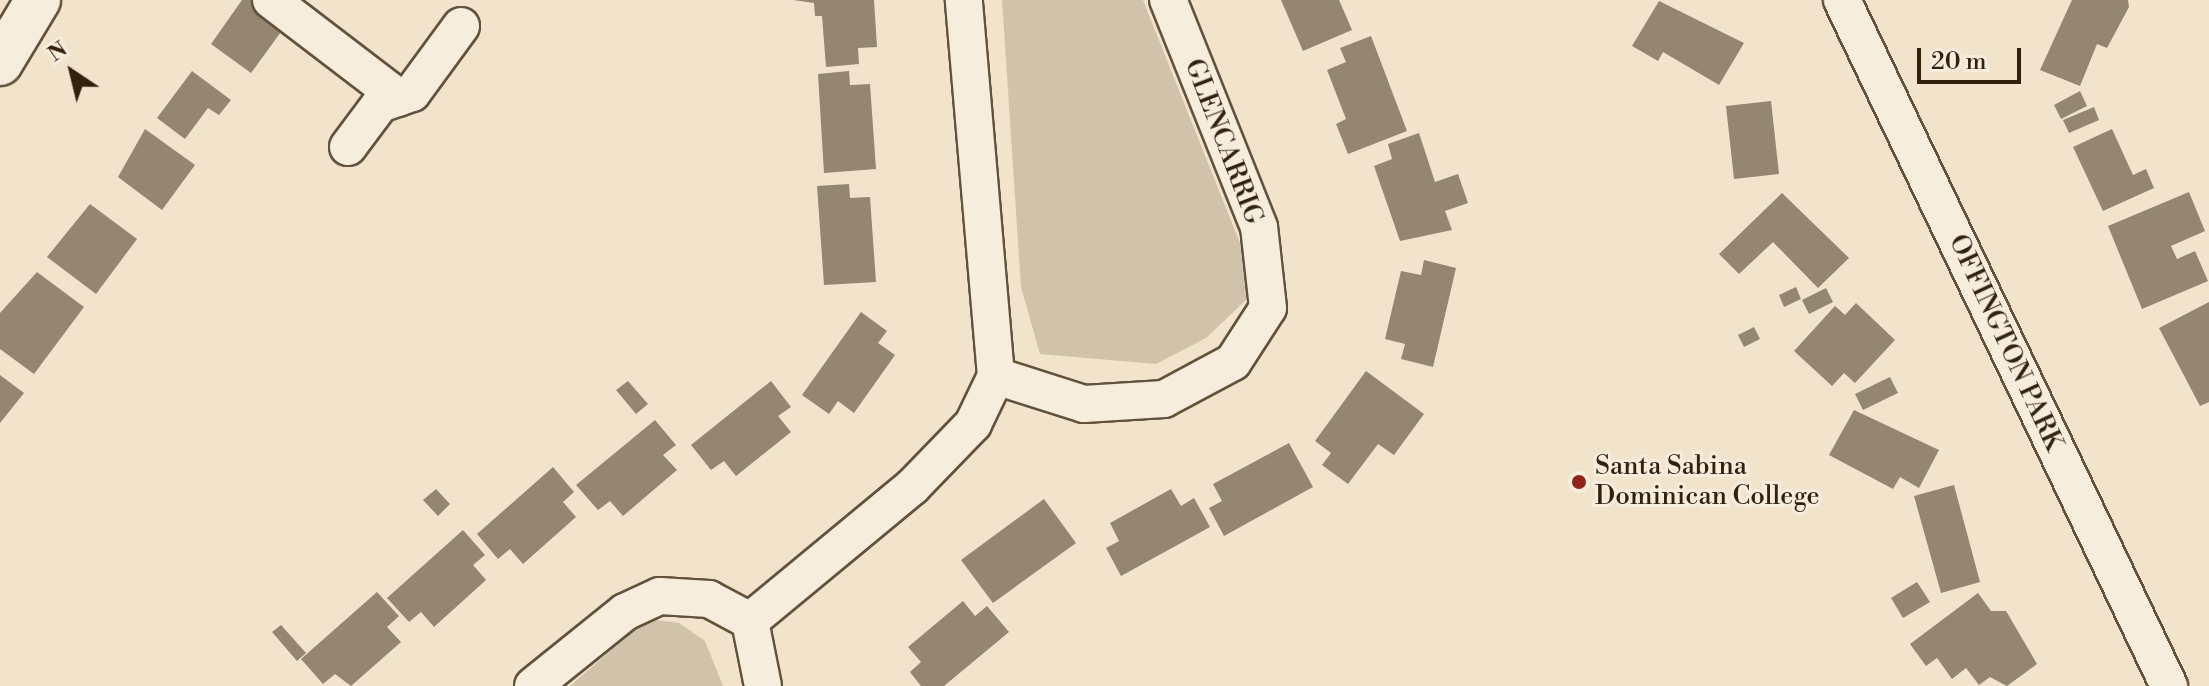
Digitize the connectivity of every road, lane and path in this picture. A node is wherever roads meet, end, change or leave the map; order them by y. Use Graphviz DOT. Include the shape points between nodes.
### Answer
graph roads {
  1 [pos="38,0"];
  2 [pos="271,0"];
  3 [pos="964,0"];
  4 [pos="1168,0"];
  5 [pos="1842,0"];
  6 [pos="461,26"];
  7 [pos="0,63"];
  8 [pos="399,98"];
  9 [pos="348,147"];
  10 [pos="996,376"];
  11 [pos="750,621"];
  12 [pos="533,686"];
  13 [pos="763,686"];
  14 [pos="2169,686"];
  1 -- 7 [label="main road"];
  2 -- 8 [label="street"];
  3 -- 10 [label="street"];
  4 -- 10 [label="street, GLENCARRIG" via="1259,227 1268,308 1233,362 1164,399 1084,404"];
  5 -- 14 [label="street, OFFINGTON PARK"];
  6 -- 8 [label="street" via="412,93"];
  8 -- 9 [label="street" via="380,104"];
  10 -- 11 [label="street" via="973,424 912,487"];
  11 -- 12 [label="street" via="709,599 660,596 625,612"];
  11 -- 13 [label="street"];
}
